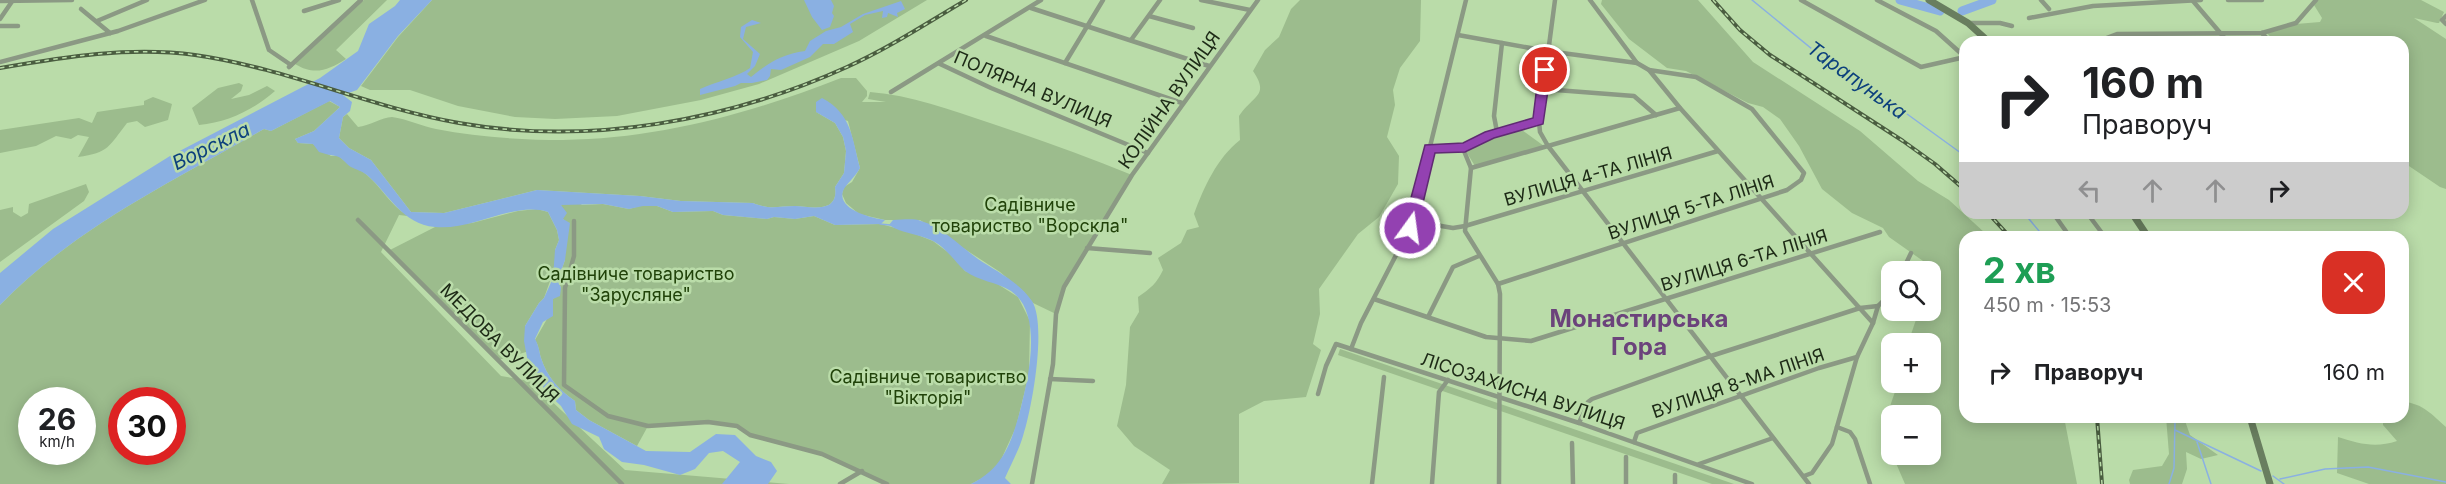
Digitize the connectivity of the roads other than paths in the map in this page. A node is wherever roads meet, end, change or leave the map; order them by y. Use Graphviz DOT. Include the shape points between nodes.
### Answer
graph roads {
  1 [pos="147,0"];
  2 [pos="205,0"];
  3 [pos="252,0"];
  4 [pos="339,0"];
  5 [pos="361,0"];
  6 [pos="1041,0"];
  7 [pos="1103,0"];
  8 [pos="1160,0"];
  9 [pos="1201,0"];
  10 [pos="1258,0"];
  11 [pos="1466,0"];
  12 [pos="1555,0"];
  13 [pos="1590,0"];
  14 [pos="1801,0"];
  15 [pos="1877,0"];
  16 [pos="1940,0"];
  17 [pos="2041,0"];
  18 [pos="2201,0"];
  19 [pos="2228,0"];
  20 [pos="2262,0"];
  21 [pos="2316,0"];
  22 [pos="0,1"];
  23 [pos="13,1"];
  24 [pos="45,1"];
  25 [pos="70,1"];
  26 [pos="1931,1"];
  27 [pos="2193,1"];
  28 [pos="2073,3"];
  29 [pos="2065,5"];
  30 [pos="1031,8"];
  31 [pos="81,9"];
  32 [pos="2049,9"];
  33 [pos="1250,10"];
  34 [pos="304,11"];
  35 [pos="1149,16"];
  36 [pos="2446,16"];
  37 [pos="2029,18"];
  38 [pos="0,19"];
  39 [pos="97,21"];
  40 [pos="1968,23"];
  41 [pos="2446,24"];
  42 [pos="0,26"];
  43 [pos="18,26"];
  44 [pos="1087,26"];
  45 [pos="2013,26"];
  46 [pos="1193,27"];
  47 [pos="110,33"];
  48 [pos="2262,33"];
  49 [pos="1458,35"];
  50 [pos="2222,35"];
  51 [pos="986,36"];
  52 [pos="1982,36"];
  53 [pos="2112,36"];
  54 [pos="2265,36"];
  55 [pos="1131,40"];
  56 [pos="1502,43"];
  57 [pos="1548,51"];
  58 [pos="1959,52"];
  59 [pos="1959,58"];
  60 [pos="0,62"];
  61 [pos="1065,63"];
  62 [pos="1637,63"];
  63 [pos="940,64"];
  64 [pos="1209,66"];
  65 [pos="1650,70"];
  66 [pos="1543,89"];
  67 [pos="891,92"];
  68 [pos="1182,103"];
  69 [pos="1680,108"];
  70 [pos="1656,115"];
  71 [pos="1539,121"];
  72 [pos="1497,132"];
  73 [pos="1548,146"];
  74 [pos="1465,147"];
  75 [pos="1430,148"];
  76 [pos="1718,151"];
  77 [pos="1148,153"];
  78 [pos="1471,168"];
  79 [pos="1585,192"];
  80 [pos="1761,198"];
  81 [pos="358,220"];
  82 [pos="574,221"];
  83 [pos="1412,221"];
  84 [pos="1465,226"];
  85 [pos="1880,232"];
  86 [pos="1624,244"];
  87 [pos="1087,248"];
  88 [pos="1810,253"];
  89 [pos="1911,253"];
  90 [pos="1150,254"];
  91 [pos="1479,256"];
  92 [pos="1907,261"];
  93 [pos="1498,284"];
  94 [pos="1667,298"];
  95 [pos="1374,299"];
  96 [pos="1881,303"];
  97 [pos="1878,306"];
  98 [pos="1860,308"];
  99 [pos="1428,317"];
  100 [pos="1873,323"];
  101 [pos="1499,339"];
  102 [pos="1351,349"];
  103 [pos="1712,356"];
  104 [pos="1857,357"];
  105 [pos="1384,377"];
  106 [pos="1050,379"];
  107 [pos="1448,380"];
  108 [pos="1093,381"];
  109 [pos="1318,394"];
  110 [pos="1741,396"];
  111 [pos="1499,397"];
  112 [pos="1578,423"];
  113 [pos="2252,423"];
  114 [pos="1837,427"];
  115 [pos="1773,438"];
  116 [pos="1634,442"];
  117 [pos="1572,443"];
  118 [pos="1626,457"];
  119 [pos="1698,465"];
  120 [pos="862,471"];
  121 [pos="1675,476"];
  122 [pos="1804,476"];
  123 [pos="622,484"];
  124 [pos="840,484"];
  125 [pos="887,484"];
  126 [pos="1032,484"];
  127 [pos="1372,484"];
  128 [pos="1432,484"];
  129 [pos="1499,484"];
  130 [pos="1573,484"];
  131 [pos="1626,484"];
  132 [pos="1675,484"];
  133 [pos="1752,484"];
  134 [pos="1809,484"];
  135 [pos="1870,484"];
  136 [pos="2270,484"];
  1 -- 39 [label="street"];
  2 -- 47 [label="street"];
  3 -- 5 [label="street" via="269,50 290,66"];
  4 -- 34 [label="street"];
  6 -- 30 [label="street"];
  7 -- 44 [label="street"];
  8 -- 35 [label="street"];
  9 -- 33 [label="street"];
  10 -- 33 [label="street, КОЛІЙНА ВУЛИЦЯ"];
  11 -- 49 [label="street"];
  12 -- 57 [label="street"];
  13 -- 62 [label="street"];
  14 -- 59 [label="street" via="1921,67"];
  15 -- 58 [label="street" via="1936,31"];
  16 -- 26 [label="street"];
  17 -- 32 [label="street"];
  18 -- 27 [label="street"];
  19 -- 20 [label="street"];
  21 -- 48 [label="street" via="2296,23"];
  22 -- 23 [label="street"];
  23 -- 24 [label="street"];
  23 -- 38 [label="street"];
  24 -- 25 [label="street"];
  26 -- 40 [label="street"];
  27 -- 28 [label="street"];
  27 -- 50 [label="street"];
  29 -- 32 [label="street"];
  30 -- 44 [label="street"];
  30 -- 51 [label="street"];
  31 -- 39 [label="street"];
  32 -- 37 [label="street"];
  33 -- 64 [label="street, КОЛІЙНА ВУЛИЦЯ"];
  35 -- 46 [label="street"];
  35 -- 55 [label="street"];
  36 -- 41 [label="street" via="2442,20"];
  39 -- 47 [label="street"];
  40 -- 45 [label="street"];
  40 -- 52 [label="street"];
  42 -- 43 [label="street"];
  44 -- 55 [label="street"];
  44 -- 61 [label="street"];
  47 -- 60 [label="street"];
  48 -- 50 [label="street"];
  48 -- 54 [label="street"];
  49 -- 56 [label="street"];
  49 -- 75 [label="street"];
  50 -- 53 [label="street"];
  51 -- 61 [label="street"];
  51 -- 63 [label="street"];
  55 -- 64 [label="street"];
  56 -- 57 [label="street"];
  56 -- 72 [label="street" via="1494,116"];
  57 -- 62 [label="street"];
  57 -- 66 [label="street"];
  61 -- 68 [label="street"];
  62 -- 65 [label="street"];
  63 -- 67 [label="street"];
  63 -- 77 [label="street, ПОЛЯРНА ВУЛИЦЯ"];
  64 -- 68 [label="street, КОЛІЙНА ВУЛИЦЯ"];
  65 -- 69 [label="street"];
  65 -- 80 [label="street, ВУЛИЦЯ 5-ТА ЛІНІЯ" via="1696,77 1752,109 1804,173 1787,190"];
  66 -- 70 [label="street" via="1634,96"];
  66 -- 71 [label="street"];
  68 -- 77 [label="street, КОЛІЙНА ВУЛИЦЯ"];
  69 -- 70 [label="street"];
  69 -- 76 [label="street"];
  70 -- 73 [label="street"];
  71 -- 72 [label="street"];
  71 -- 73 [label="street"];
  72 -- 74 [label="street"];
  73 -- 78 [label="street"];
  73 -- 79 [label="street"];
  74 -- 75 [label="street"];
  74 -- 78 [label="street" via="1464,155"];
  75 -- 83 [label="street"];
  76 -- 79 [label="street, ВУЛИЦЯ 4-ТА ЛІНІЯ"];
  76 -- 80 [label="street"];
  77 -- 87 [label="street, КОЛІЙНА ВУЛИЦЯ"];
  78 -- 84 [label="street"];
  79 -- 84 [label="street, ВУЛИЦЯ 4-ТА ЛІНІЯ"];
  79 -- 86 [label="street"];
  80 -- 86 [label="street, ВУЛИЦЯ 5-ТА ЛІНІЯ"];
  80 -- 88 [label="street"];
  81 -- 123 [label="street, МЕДОВА ВУЛИЦЯ"];
  82 -- 120 [label="street" via="574,256 565,288 564,385 608,416 648,426 708,422 738,426 750,435 822,454"];
  83 -- 84 [label="street, ВУЛИЦЯ 4-ТА ЛІНІЯ" via="1453,228"];
  83 -- 95 [label="street"];
  84 -- 91 [label="street"];
  85 -- 88 [label="street, ВУЛИЦЯ 6-ТА ЛІНІЯ"];
  86 -- 93 [label="street, ВУЛИЦЯ 5-ТА ЛІНІЯ"];
  86 -- 94 [label="street"];
  87 -- 90 [label="street"];
  87 -- 106 [label="street, КОЛІЙНА ВУЛИЦЯ" via="1064,287 1056,314"];
  88 -- 94 [label="street, ВУЛИЦЯ 6-ТА ЛІНІЯ"];
  88 -- 98 [label="street"];
  89 -- 92 [label="street"];
  91 -- 93 [label="street"];
  91 -- 99 [label="street" via="1453,267"];
  93 -- 101 [label="street"];
  94 -- 101 [label="street, ВУЛИЦЯ 6-ТА ЛІНІЯ" via="1531,341"];
  94 -- 103 [label="street"];
  95 -- 99 [label="street, ВУЛИЦЯ 6-ТА ЛІНІЯ"];
  95 -- 102 [label="street"];
  96 -- 97 [label="street"];
  97 -- 98 [label="street"];
  97 -- 100 [label="street"];
  98 -- 100 [label="street"];
  98 -- 103 [label="street"];
  99 -- 101 [label="street, ВУЛИЦЯ 6-ТА ЛІНІЯ"];
  100 -- 104 [label="street"];
  101 -- 111 [label="street"];
  102 -- 107 [label="street, ЛІСОЗАХИСНА ВУЛИЦЯ"];
  102 -- 109 [label="street" via="1336,344"];
  103 -- 110 [label="street"];
  103 -- 112 [label="street" via="1592,399"];
  104 -- 110 [label="street, ВУЛИЦЯ 8-МА ЛІНІЯ"];
  104 -- 114 [label="street"];
  105 -- 127 [label="street"];
  106 -- 108 [label="street"];
  106 -- 126 [label="street, КОЛІЙНА ВУЛИЦЯ"];
  107 -- 111 [label="street, ЛІСОЗАХИСНА ВУЛИЦЯ"];
  107 -- 128 [label="street" via="1439,392"];
  110 -- 115 [label="street"];
  110 -- 116 [label="street, ВУЛИЦЯ 8-МА ЛІНІЯ" via="1637,433"];
  111 -- 112 [label="street, ЛІСОЗАХИСНА ВУЛИЦЯ"];
  111 -- 129 [label="street"];
  112 -- 116 [label="street, ЛІСОЗАХИСНА ВУЛИЦЯ"];
  113 -- 136 [label="street"];
  114 -- 122 [label="street" via="1832,444 1812,473"];
  114 -- 135 [label="street" via="1850,432 1855,439"];
  115 -- 119 [label="street"];
  115 -- 122 [label="street"];
  116 -- 119 [label="street, ЛІСОЗАХИСНА ВУЛИЦЯ"];
  117 -- 130 [label="street"];
  118 -- 131 [label="street"];
  119 -- 133 [label="street, ЛІСОЗАХИСНА ВУЛИЦЯ"];
  120 -- 124 [label="street"];
  120 -- 125 [label="street"];
  121 -- 132 [label="street"];
  122 -- 134 [label="street"];
}
